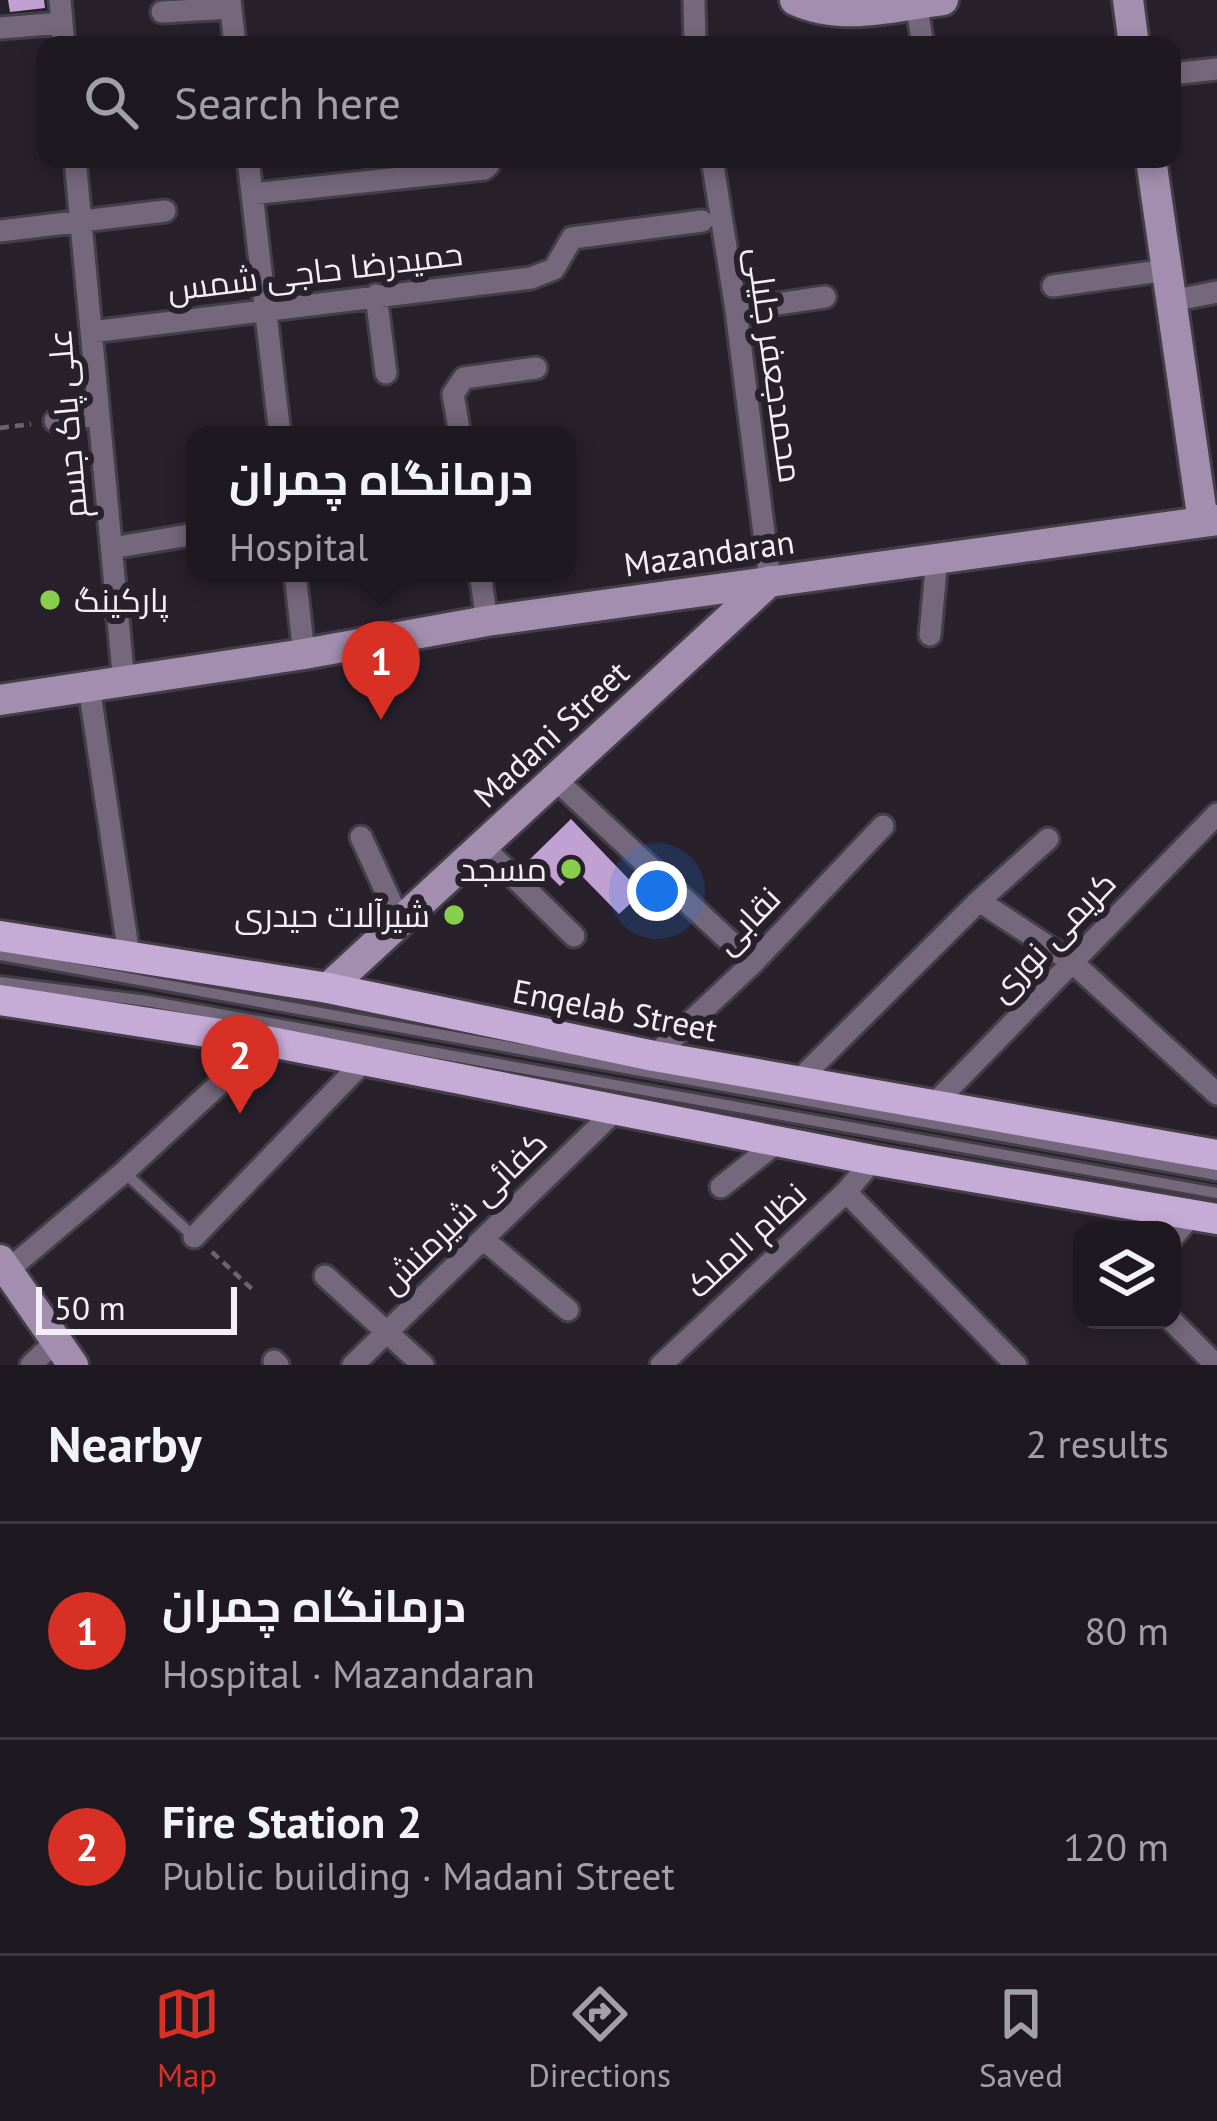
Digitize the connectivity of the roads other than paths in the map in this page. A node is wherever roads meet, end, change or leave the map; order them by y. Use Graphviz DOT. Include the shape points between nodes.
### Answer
graph roads {
  1 [pos="60,0"];
  2 [pos="694,0"];
  3 [pos="1128,0"];
  4 [pos="798,1"];
  5 [pos="930,2"];
  6 [pos="231,4"];
  7 [pos="162,12"];
  8 [pos="0,28"];
  9 [pos="63,34"];
  10 [pos="235,36"];
  11 [pos="695,36"];
  12 [pos="924,36"];
  13 [pos="1133,36"];
  14 [pos="1217,69"];
  15 [pos="1181,73"];
  16 [pos="76,168"];
  17 [pos="249,168"];
  18 [pos="340,168"];
  19 [pos="414,168"];
  20 [pos="719,168"];
  21 [pos="1151,168"];
  22 [pos="342,183"];
  23 [pos="252,194"];
  24 [pos="165,211"];
  25 [pos="81,221"];
  26 [pos="702,221"];
  27 [pos="0,231"];
  28 [pos="1169,285"];
  29 [pos="1053,286"];
  30 [pos="1217,292"];
  31 [pos="376,295"];
  32 [pos="825,297"];
  33 [pos="266,310"];
  34 [pos="736,310"];
  35 [pos="91,332"];
  36 [pos="536,368"];
  37 [pos="386,373"];
  38 [pos="99,415"];
  39 [pos="55,421"];
  40 [pos="279,426"];
  41 [pos="458,426"];
  42 [pos="1210,522"];
  43 [pos="186,536"];
  44 [pos="112,548"];
  45 [pos="937,558"];
  46 [pos="770,581"];
  47 [pos="296,582"];
  48 [pos="481,582"];
  49 [pos="487,621"];
  50 [pos="930,635"];
  51 [pos="304,654"];
  52 [pos="124,683"];
  53 [pos="89,687"];
  54 [pos="0,700"];
  55 [pos="555,779"];
  56 [pos="1217,814"];
  57 [pos="883,826"];
  58 [pos="361,837"];
  59 [pos="1048,838"];
  60 [pos="482,846"];
  61 [pos="979,901"];
  62 [pos="400,922"];
  63 [pos="0,936"];
  64 [pos="574,937"];
  65 [pos="0,955"];
  66 [pos="129,956"];
  67 [pos="1072,962"];
  68 [pos="753,964"];
  69 [pos="0,982"];
  70 [pos="328,988"];
  71 [pos="0,1000"];
  72 [pos="266,1041"];
  73 [pos="654,1056"];
  74 [pos="366,1059"];
  75 [pos="800,1080"];
  76 [pos="1217,1094"];
  77 [pos="934,1104"];
  78 [pos="620,1107"];
  79 [pos="780,1140"];
  80 [pos="1217,1155"];
  81 [pos="873,1160"];
  82 [pos="124,1172"];
  83 [pos="1217,1175"];
  84 [pos="721,1187"];
  85 [pos="846,1192"];
  86 [pos="1217,1193"];
  87 [pos="1194,1224"];
  88 [pos="194,1237"];
  89 [pos="483,1239"];
  90 [pos="2,1269"];
  91 [pos="325,1276"];
  92 [pos="568,1310"];
  93 [pos="1181,1329"];
  94 [pos="385,1334"];
  95 [pos="65,1353"];
  96 [pos="31,1365"];
  97 [pos="353,1365"];
  98 [pos="423,1365"];
  99 [pos="661,1365"];
  100 [pos="1016,1365"];
  101 [pos="1216,1365"];
  1 -- 9 [label="street"];
  2 -- 11 [label="street"];
  3 -- 13 [label="main road"];
  4 -- 5 [label="main road" via="846,13"];
  5 -- 12 [label="street"];
  6 -- 7 [label="street"];
  6 -- 10 [label="street"];
  8 -- 9 [label="street"];
  14 -- 15 [label="street"];
  16 -- 25 [label="street, علی پاک جسم"];
  17 -- 23 [label="street"];
  18 -- 22 [label="street"];
  19 -- 22 [label="street"];
  20 -- 34 [label="street, محمدجعفر جلیلی"];
  21 -- 28 [label="main road"];
  22 -- 23 [label="street"];
  23 -- 33 [label="street"];
  24 -- 25 [label="street"];
  25 -- 27 [label="street"];
  25 -- 35 [label="street, علی پاک جسم"];
  26 -- 31 [label="street, حمیدرضا حاجی شمس" via="572,238 546,274"];
  28 -- 29 [label="street"];
  28 -- 30 [label="street"];
  28 -- 42 [label="main road"];
  31 -- 33 [label="street, حمیدرضا حاجی شمس"];
  31 -- 37 [label="street"];
  32 -- 34 [label="street"];
  33 -- 35 [label="street, حمیدرضا حاجی شمس"];
  33 -- 40 [label="street"];
  34 -- 46 [label="street, محمدجعفر جلیلی"];
  35 -- 38 [label="street, علی پاک جسم"];
  36 -- 41 [label="street" via="464,378 453,394"];
  38 -- 39 [label="street"];
  38 -- 44 [label="street, علی پاک جسم"];
  42 -- 45 [label="main road, Mazandaran"];
  43 -- 44 [label="street"];
  44 -- 52 [label="street, علی پاک جسم"];
  45 -- 46 [label="main road, Mazandaran"];
  45 -- 50 [label="street"];
  46 -- 49 [label="main road, Mazandaran"];
  46 -- 55 [label="main road, Madani Street"];
  47 -- 51 [label="street"];
  48 -- 49 [label="street"];
  49 -- 51 [label="main road, Mazandaran"];
  51 -- 52 [label="main road, Mazandaran"];
  52 -- 53 [label="main road, Mazandaran"];
  53 -- 54 [label="main road, Mazandaran"];
  53 -- 66 [label="street"];
  55 -- 60 [label="main road, Madani Street"];
  55 -- 68 [label="street"];
  56 -- 67 [label="street, کریمی نوری"];
  57 -- 68 [label="street, نقابی"];
  58 -- 62 [label="street"];
  59 -- 61 [label="street"];
  60 -- 62 [label="main road, Madani Street"];
  60 -- 64 [label="street"];
  61 -- 67 [label="street"];
  61 -- 75 [label="street"];
  62 -- 70 [label="main road, Madani Street"];
  63 -- 66 [label="main road, Enqelab Street"];
  65 -- 83 [label="lane"];
  66 -- 70 [label="main road, Enqelab Street"];
  67 -- 76 [label="street"];
  67 -- 77 [label="street, کریمی نوری"];
  68 -- 73 [label="street, نقابی"];
  69 -- 86 [label="lane" via="147,1001"];
  70 -- 73 [label="main road, Enqelab Street"];
  71 -- 72 [label="main road"];
  72 -- 74 [label="main road"];
  72 -- 82 [label="street"];
  73 -- 75 [label="main road, Enqelab Street"];
  74 -- 78 [label="main road"];
  74 -- 88 [label="street"];
  75 -- 77 [label="main road, Enqelab Street"];
  77 -- 80 [label="main road, Enqelab Street"];
  78 -- 79 [label="main road"];
  78 -- 89 [label="street, کفائی شیرمنش"];
  79 -- 81 [label="main road"];
  79 -- 84 [label="street"];
  81 -- 85 [label="street, نظام الملک"];
  81 -- 87 [label="main road"];
  82 -- 88 [label="lane"];
  82 -- 90 [label="street"];
  85 -- 99 [label="street, نظام الملک"];
  85 -- 100 [label="street"];
  89 -- 92 [label="street"];
  89 -- 94 [label="street, کفائی شیرمنش"];
  90 -- 95 [label="main road"];
  91 -- 94 [label="street"];
  93 -- 101 [label="street"];
  94 -- 97 [label="street, کفائی شیرمنش"];
  94 -- 98 [label="street"];
  95 -- 96 [label="street"];
}
